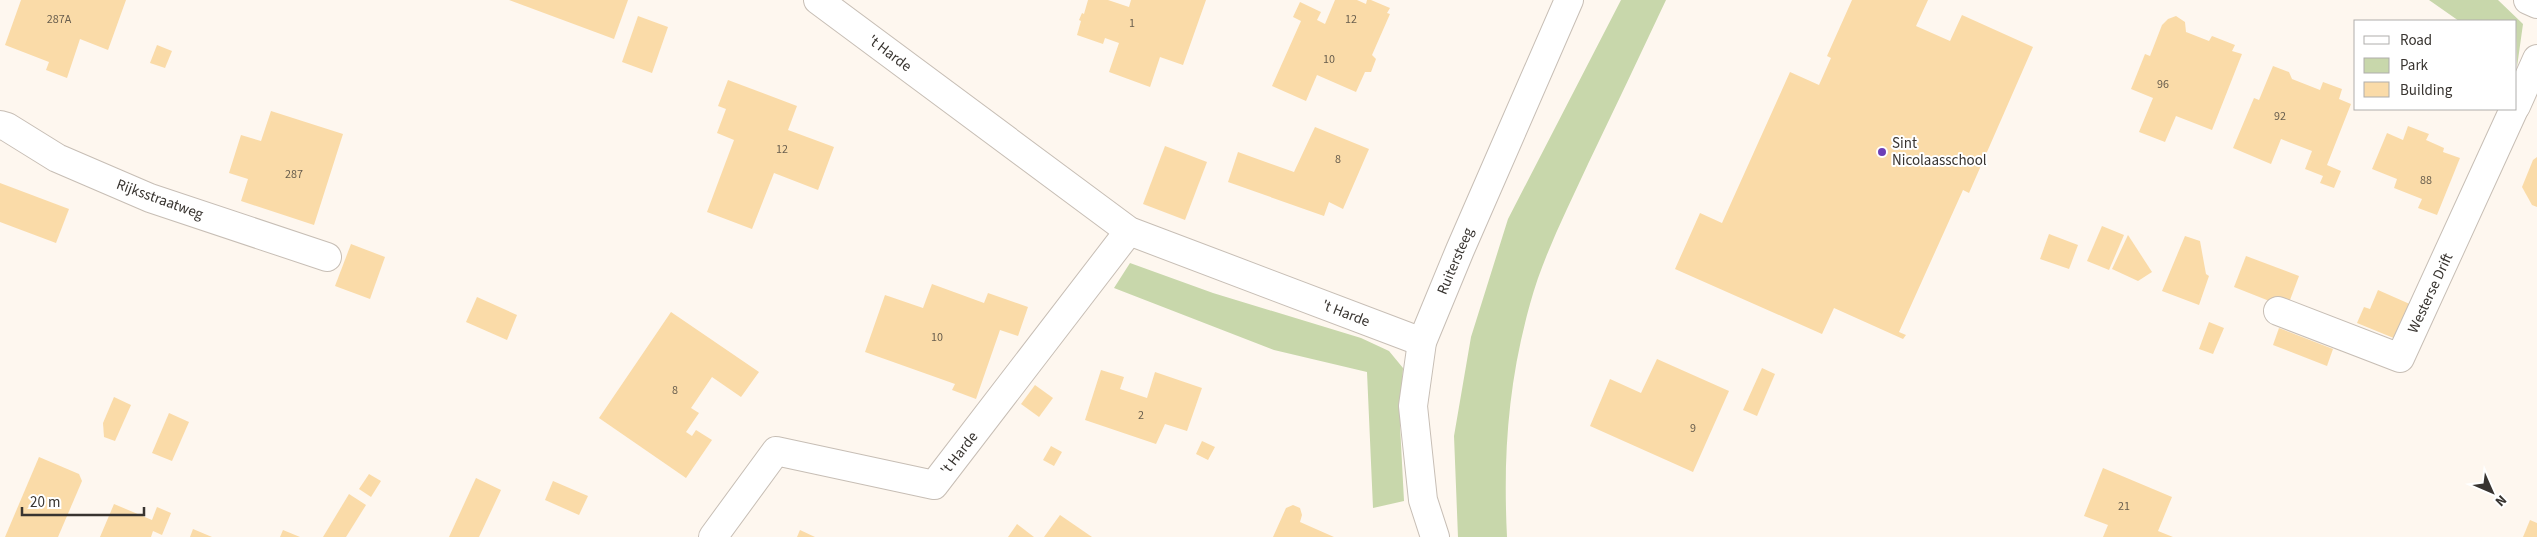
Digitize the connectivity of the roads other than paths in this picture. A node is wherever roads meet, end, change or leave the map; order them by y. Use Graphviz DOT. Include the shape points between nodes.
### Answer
graph roads {
  1 [pos="818,0"];
  2 [pos="1569,0"];
  3 [pos="2528,0"];
  4 [pos="2537,4"];
  5 [pos="2537,59"];
  6 [pos="2517,103"];
  7 [pos="2514,110"];
  8 [pos="0,125"];
  9 [pos="1129,231"];
  10 [pos="327,257"];
  11 [pos="2278,310"];
  12 [pos="1422,342"];
  13 [pos="712,537"];
  14 [pos="1435,537"];
  1 -- 9 [label="street, 't Harde"];
  2 -- 12 [label="street, Ruitersteeg"];
  3 -- 4 [label="street"];
  5 -- 6 [label="street, Westerse Drift"];
  7 -- 11 [label="street, Westerse Drift" via="2400,358"];
  8 -- 10 [label="street, Rijksstraatweg" via="58,158 150,198"];
  9 -- 12 [label="street, 't Harde"];
  9 -- 13 [label="street, 't Harde" via="934,485 776,451"];
  12 -- 14 [label="street, Ruitersteeg" via="1413,406 1423,500"];
}
